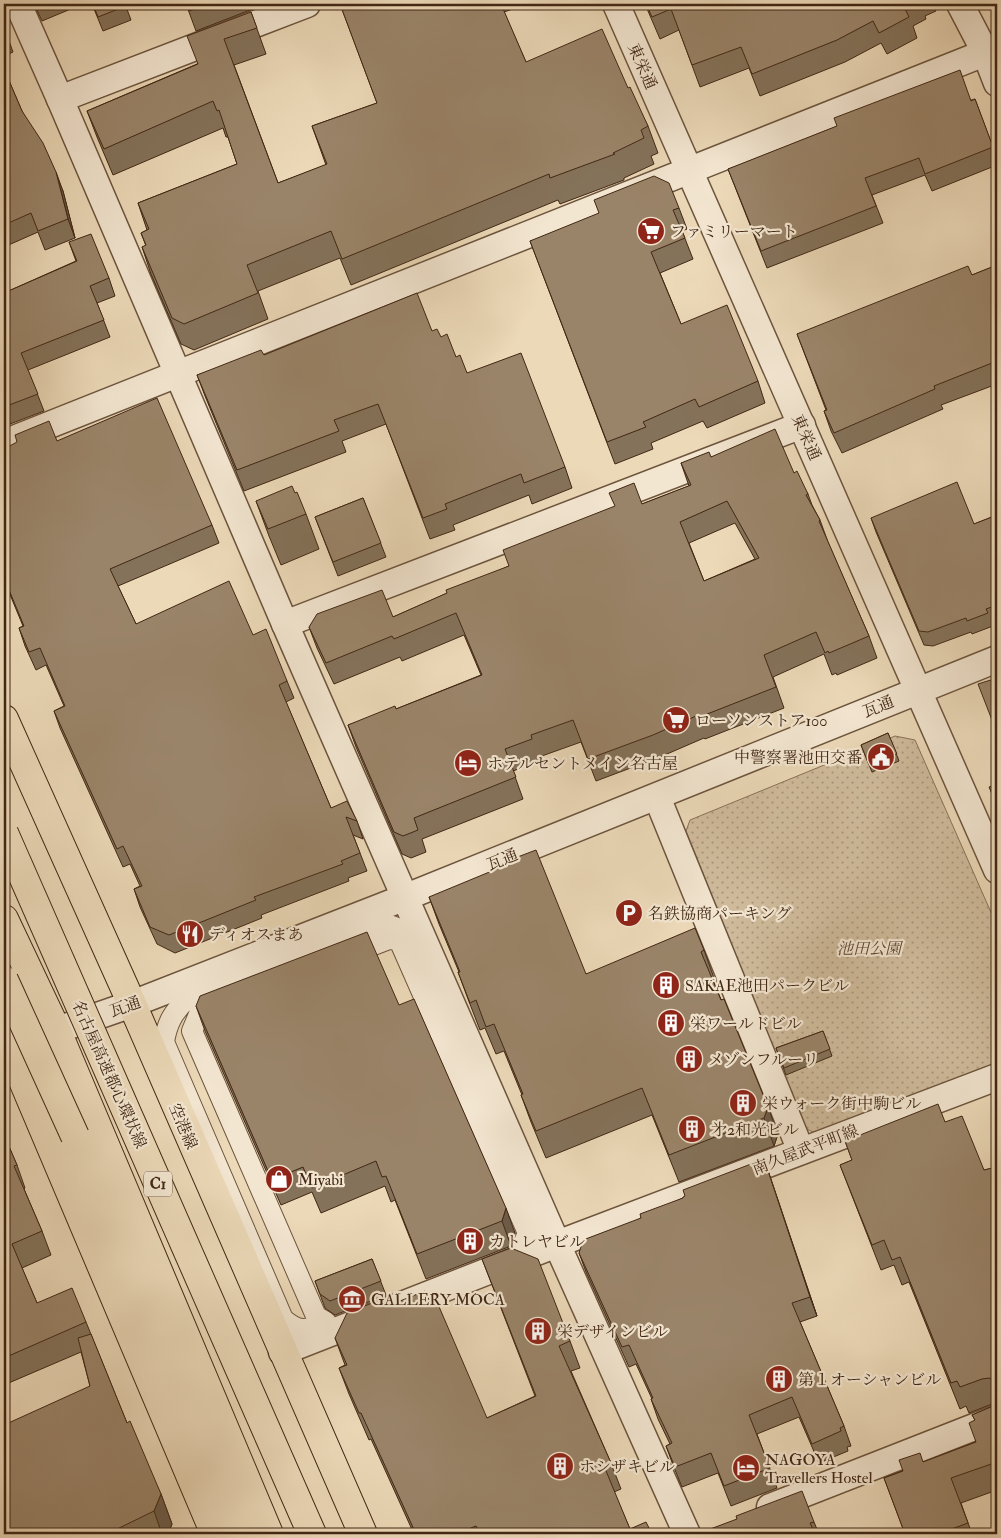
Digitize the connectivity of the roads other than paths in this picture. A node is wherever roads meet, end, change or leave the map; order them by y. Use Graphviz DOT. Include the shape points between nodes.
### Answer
graph roads {
  1 [pos="18,4"];
  2 [pos="307,4"];
  3 [pos="616,4"];
  4 [pos="960,4"];
  5 [pos="991,50"];
  6 [pos="997,83"];
  7 [pos="60,98"];
  8 [pos="689,170"];
  9 [pos="178,374"];
  10 [pos="802,425"];
  11 [pos="4,443"];
  12 [pos="285,624"];
  13 [pos="997,659"];
  14 [pos="919,690"];
  15 [pos="4,719"];
  16 [pos="658,796"];
  17 [pos="4,833"];
  18 [pos="997,870"];
  19 [pos="406,897"];
  20 [pos="4,919"];
  21 [pos="4,980"];
  22 [pos="132,1004"];
  23 [pos="57,1031"];
  24 [pos="5,1044"];
  25 [pos="997,1077"];
  26 [pos="801,1151"];
  27 [pos="528,1233"];
  28 [pos="557,1244"];
  29 [pos="282,1352"];
  30 [pos="997,1418"];
  31 [pos="745,1517"];
  32 [pos="699,1533"];
  33 [pos="215,1534"];
  34 [pos="245,1534"];
  35 [pos="269,1534"];
  36 [pos="312,1534"];
  37 [pos="362,1534"];
  1 -- 7 [label="street"];
  2 -- 7 [label="street"];
  3 -- 8 [label="street, 東栄通"];
  4 -- 5 [label="street"];
  5 -- 6 [label="street"];
  5 -- 8 [label="street"];
  7 -- 9 [label="street"];
  8 -- 9 [label="street"];
  8 -- 10 [label="street, 東栄通"];
  9 -- 11 [label="street"];
  9 -- 12 [label="street"];
  10 -- 12 [label="street"];
  10 -- 14 [label="street, 東栄通"];
  12 -- 19 [label="street"];
  13 -- 14 [label="street, 瓦通"];
  14 -- 16 [label="street, 瓦通"];
  14 -- 18 [label="street, 東栄通"];
  15 -- 22 [label="main road, 空港線"];
  16 -- 19 [label="street, 瓦通"];
  16 -- 26 [label="street"];
  17 -- 36 [label="main road, 名古屋高速都心環状線 / C1, bridge"];
  19 -- 22 [label="street, 瓦通"];
  19 -- 28 [label="street"];
  20 -- 23 [label="main road"];
  21 -- 34 [label="main road, bridge" via="75,1136"];
  22 -- 23 [label="street, 瓦通"];
  22 -- 29 [label="main road, 空港線"];
  23 -- 24 [label="street, 瓦通"];
  23 -- 35 [label="main road"];
  24 -- 33 [label="main road"];
  25 -- 26 [label="street, 南久屋武平町線"];
  26 -- 28 [label="street, 南久屋武平町線"];
  27 -- 27 [label="street" via="522,1248 536,1242 539,1236 409,937 404,932 378,923 188,998 169,1021 164,1042 282,1319 296,1329 306,1330 326,1322 316,1316 192,1031 200,1012 389,939 399,940"];
  28 -- 29 [label="street, 南久屋武平町線"];
  28 -- 32 [label="street"];
  29 -- 37 [label="main road, 空港線"];
  30 -- 31 [label="street"];
}
